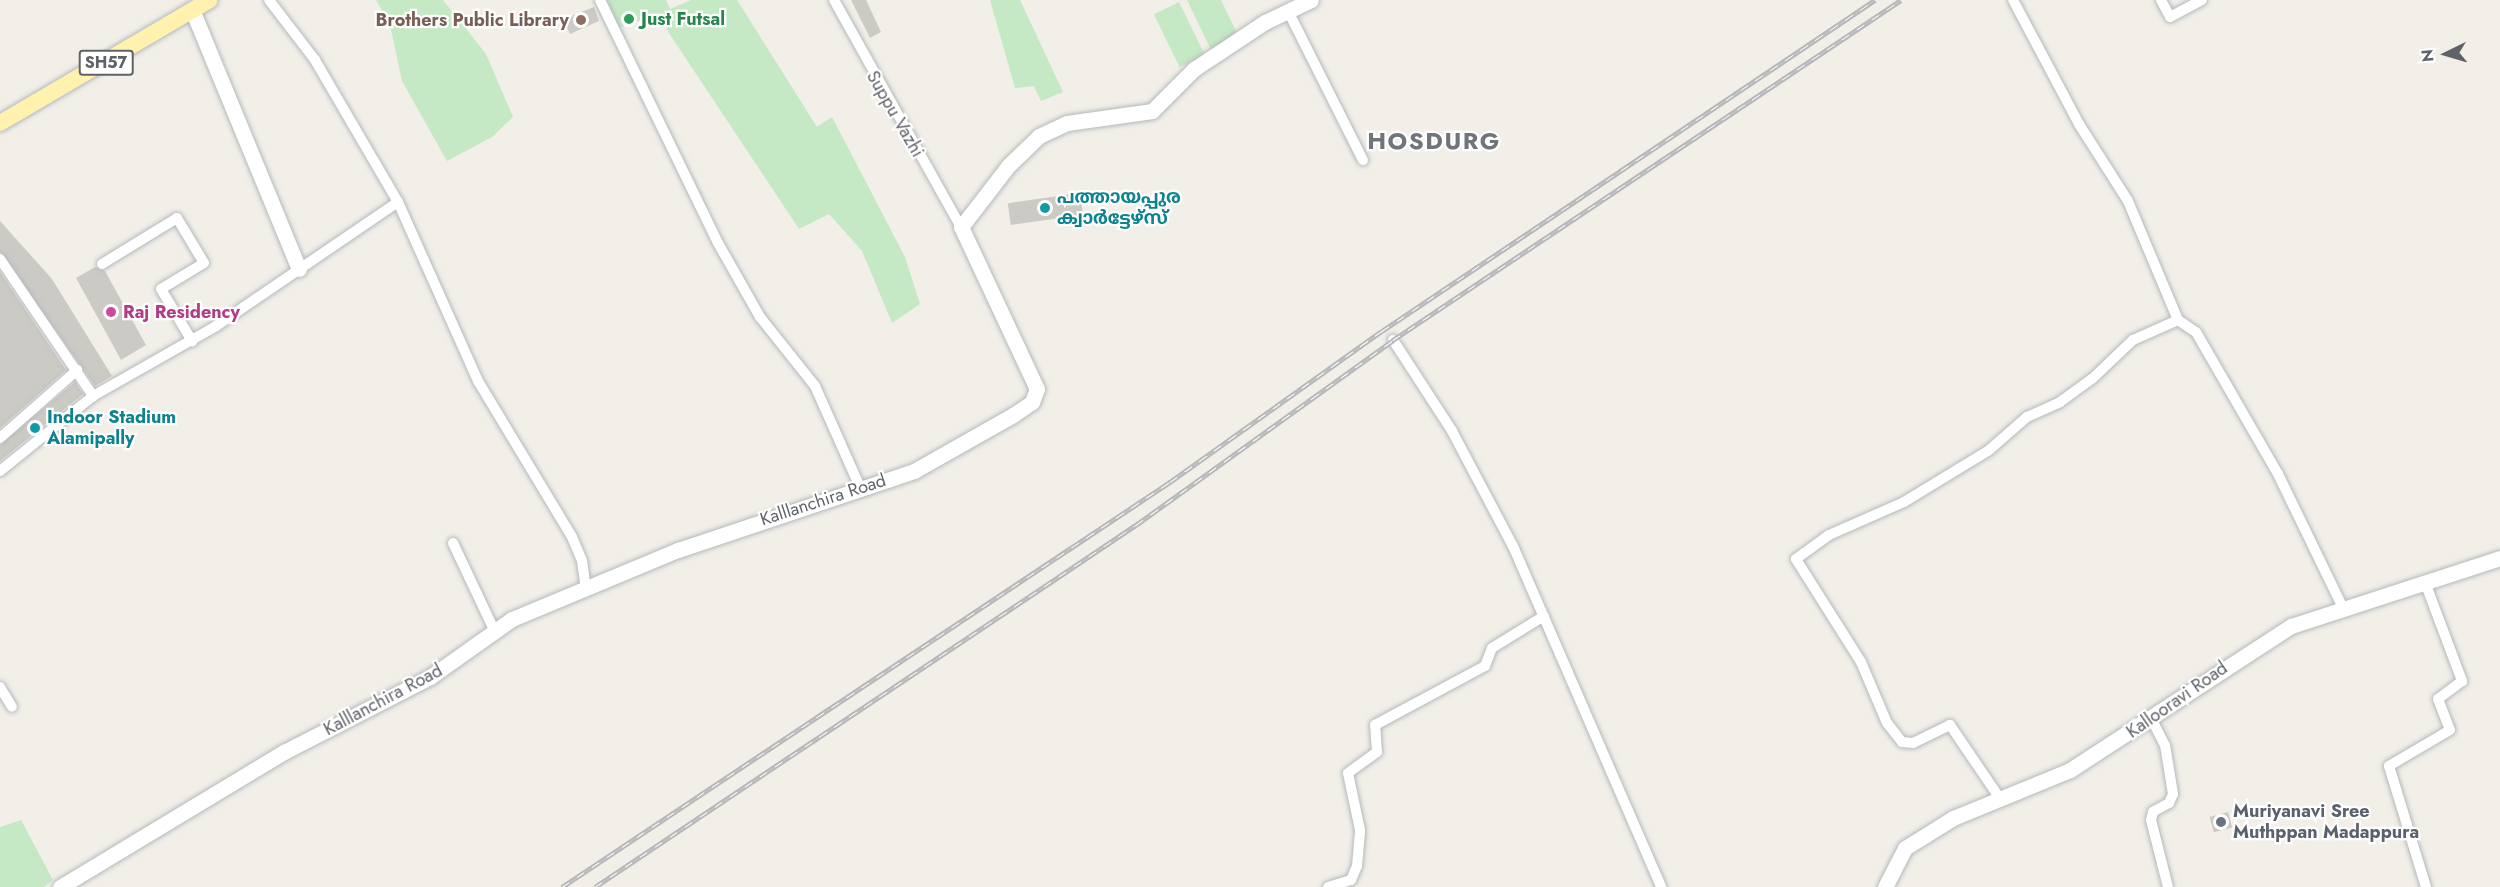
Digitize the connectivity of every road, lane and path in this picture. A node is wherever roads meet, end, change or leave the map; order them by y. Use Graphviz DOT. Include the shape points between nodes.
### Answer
graph roads {
  1 [pos="210,0"];
  2 [pos="269,0"];
  3 [pos="600,0"];
  4 [pos="834,0"];
  5 [pos="1311,0"];
  6 [pos="2013,0"];
  7 [pos="2161,0"];
  8 [pos="2202,0"];
  9 [pos="189,6"];
  10 [pos="1288,11"];
  11 [pos="0,123"];
  12 [pos="1363,160"];
  13 [pos="398,202"];
  14 [pos="961,226"];
  15 [pos="0,259"];
  16 [pos="102,264"];
  17 [pos="299,269"];
  18 [pos="2178,320"];
  19 [pos="1393,340"];
  20 [pos="192,341"];
  21 [pos="77,370"];
  22 [pos="93,396"];
  23 [pos="0,438"];
  24 [pos="0,471"];
  25 [pos="860,487"];
  26 [pos="453,543"];
  27 [pos="2500,558"];
  28 [pos="2426,585"];
  29 [pos="586,588"];
  30 [pos="2344,610"];
  31 [pos="1544,616"];
  32 [pos="495,632"];
  33 [pos="0,687"];
  34 [pos="12,707"];
  35 [pos="2150,716"];
  36 [pos="2001,800"];
  37 [pos="60,887"];
  38 [pos="1328,887"];
  39 [pos="1661,887"];
  40 [pos="1885,887"];
  41 [pos="2168,887"];
  42 [pos="2426,887"];
  1 -- 9 [label="main road, SH57"];
  2 -- 13 [label="street" via="315,60"];
  3 -- 25 [label="street" via="718,243 760,317 814,386"];
  4 -- 14 [label="street, Suppu Vazhi" via="858,51"];
  5 -- 10 [label="street"];
  6 -- 18 [label="street" via="2079,124 2128,201"];
  7 -- 8 [label="street" via="2170,17"];
  9 -- 11 [label="main road, SH57"];
  9 -- 17 [label="street"];
  10 -- 12 [label="street"];
  10 -- 14 [label="street" via="1194,69 1152,111 1067,123 1039,136 1009,165"];
  13 -- 17 [label="street"];
  13 -- 29 [label="street" via="478,381 572,537 582,561"];
  14 -- 25 [label="street, Kalllanchira Road" via="1011,341 1033,376 1036,389 1032,402 914,471"];
  15 -- 21 [label="street"];
  16 -- 20 [label="street" via="177,218 204,263 161,289"];
  17 -- 20 [label="street"];
  18 -- 30 [label="street" via="2196,332 2278,474"];
  18 -- 36 [label="street" via="2133,340 2092,379 2060,402 2027,417 1988,451 1904,502 1829,535 1796,559 1861,662 1887,723 1902,742 1913,743 1950,726"];
  19 -- 31 [label="street" via="1452,431 1513,546"];
  20 -- 22 [label="street"];
  21 -- 22 [label="street"];
  21 -- 23 [label="street"];
  22 -- 24 [label="street"];
  25 -- 29 [label="street, Kalllanchira Road" via="678,550"];
  26 -- 32 [label="street"];
  27 -- 28 [label="street, Kallooravi Road"];
  28 -- 30 [label="street, Kallooravi Road"];
  28 -- 42 [label="street" via="2462,681 2438,699 2450,730 2390,765"];
  29 -- 32 [label="street, Kalllanchira Road" via="512,619"];
  30 -- 35 [label="street, Kallooravi Road" via="2291,626"];
  31 -- 38 [label="street" via="1492,648 1485,666 1375,725 1377,752 1348,772 1360,830 1357,866 1351,880"];
  31 -- 39 [label="street"];
  32 -- 37 [label="street, Kalllanchira Road" via="430,677 284,752"];
  33 -- 34 [label="street"];
  35 -- 36 [label="street, Kallooravi Road" via="2070,770"];
  35 -- 41 [label="street" via="2165,745 2173,794 2169,803 2153,812 2151,820"];
  36 -- 40 [label="street, Kallooravi Road" via="1953,818 1905,848"];
}
